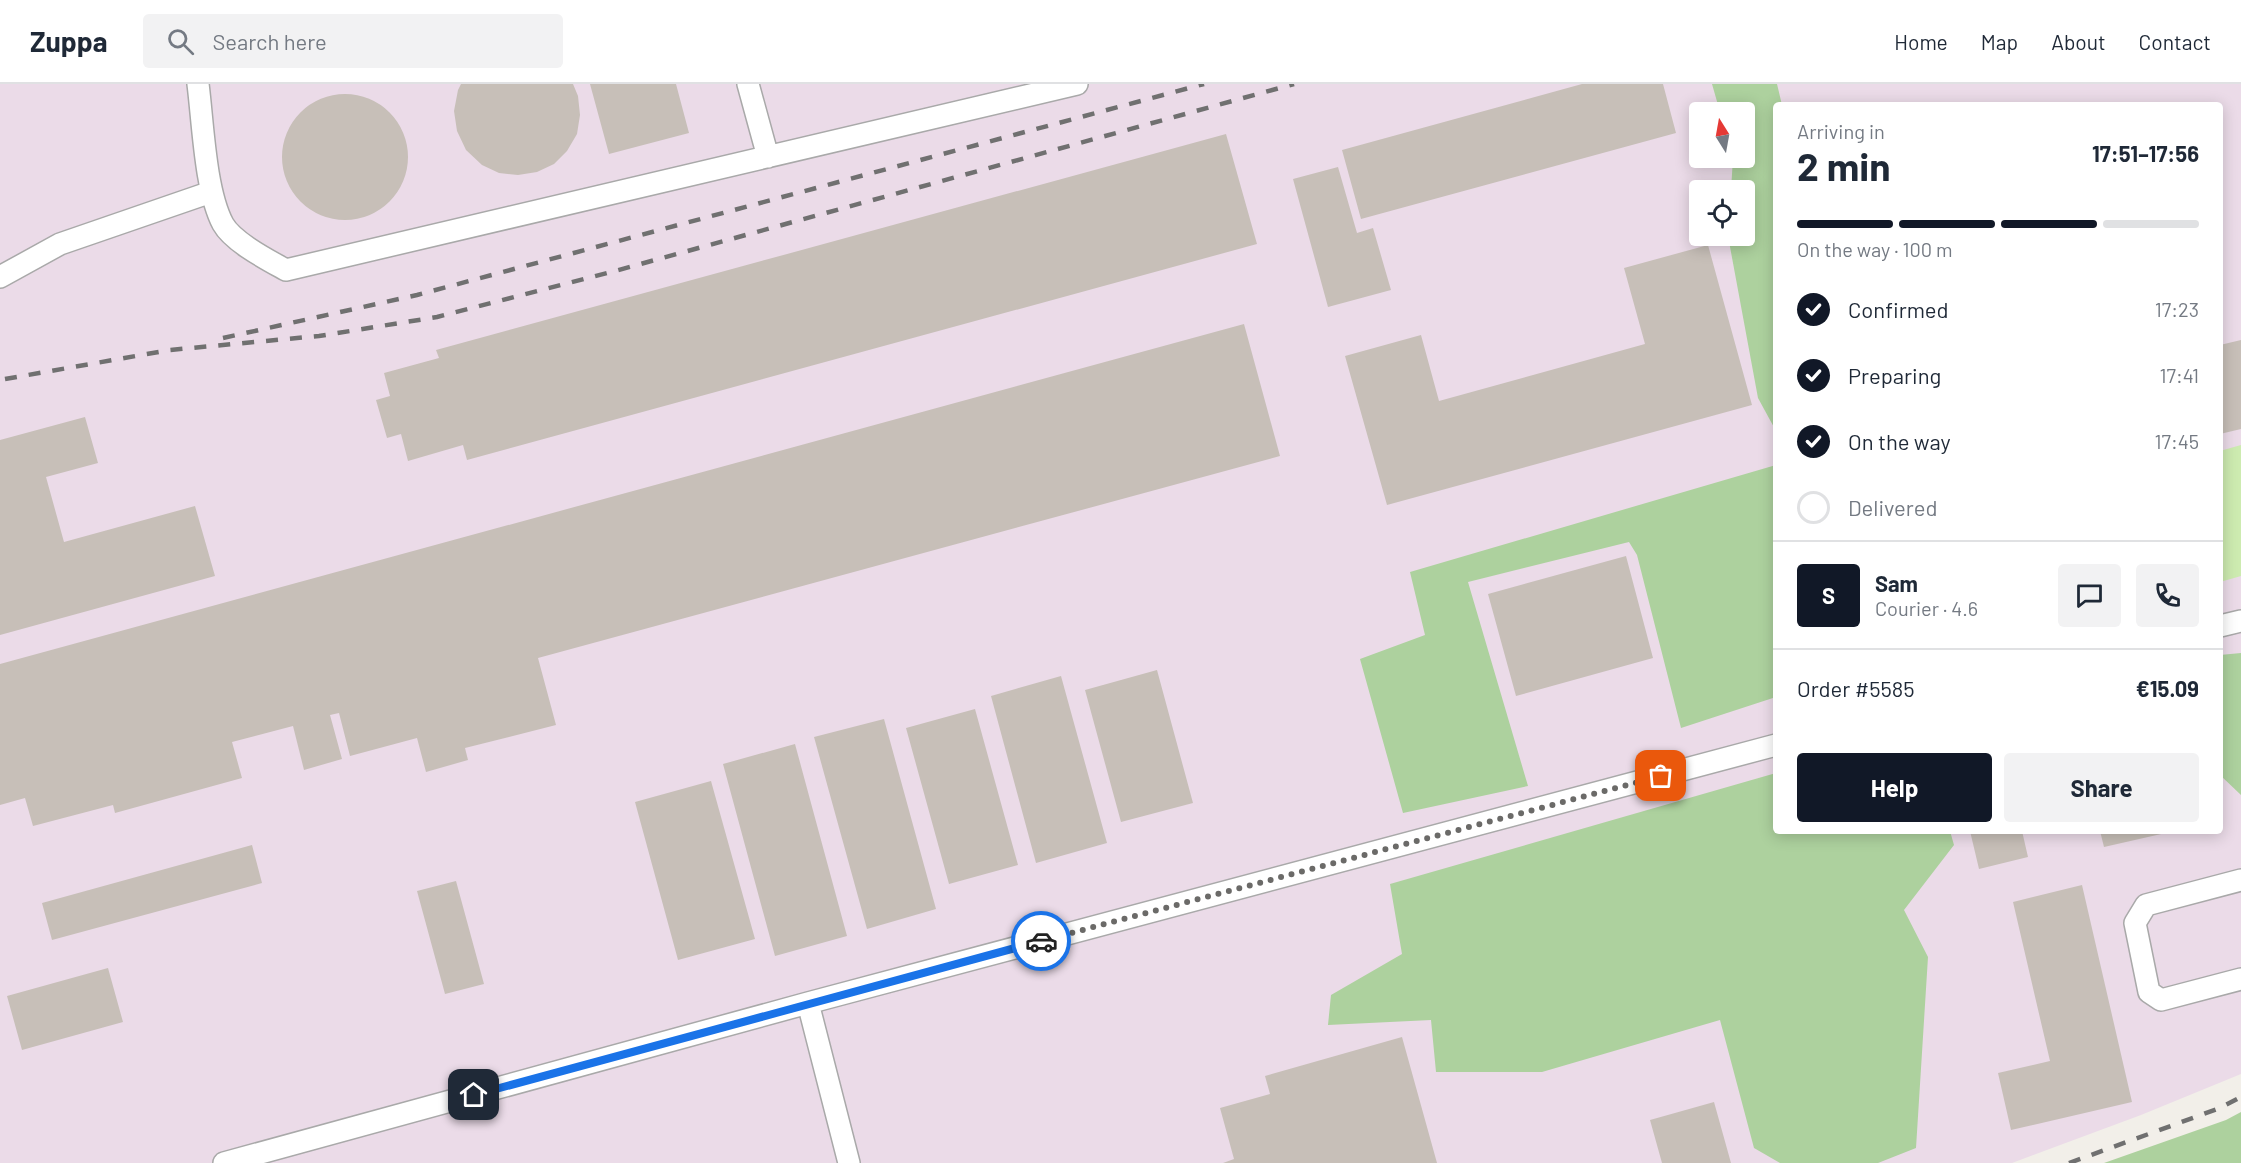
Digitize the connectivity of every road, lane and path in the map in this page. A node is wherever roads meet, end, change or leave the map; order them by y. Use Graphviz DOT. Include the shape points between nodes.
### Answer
graph roads {
  1 [pos="198,84"];
  2 [pos="748,84"];
  3 [pos="1077,84"];
  4 [pos="768,157"];
  5 [pos="211,192"];
  6 [pos="0,277"];
  7 [pos="2241,621"];
  8 [pos="2223,625"];
  9 [pos="1773,746"];
  10 [pos="2241,880"];
  11 [pos="2241,979"];
  12 [pos="808,1003"];
  13 [pos="224,1163"];
  14 [pos="849,1163"];
  1 -- 5 [label="lane"];
  2 -- 4 [label="lane"];
  3 -- 4 [label="lane"];
  4 -- 5 [label="lane" via="286,270 253,252 224,226"];
  5 -- 6 [label="lane" via="60,244"];
  7 -- 8 [label="lane"];
  9 -- 12 [label="lane"];
  10 -- 11 [label="lane" via="2146,905 2135,923 2149,992 2161,1000"];
  12 -- 13 [label="lane"];
  12 -- 14 [label="lane"];
}
